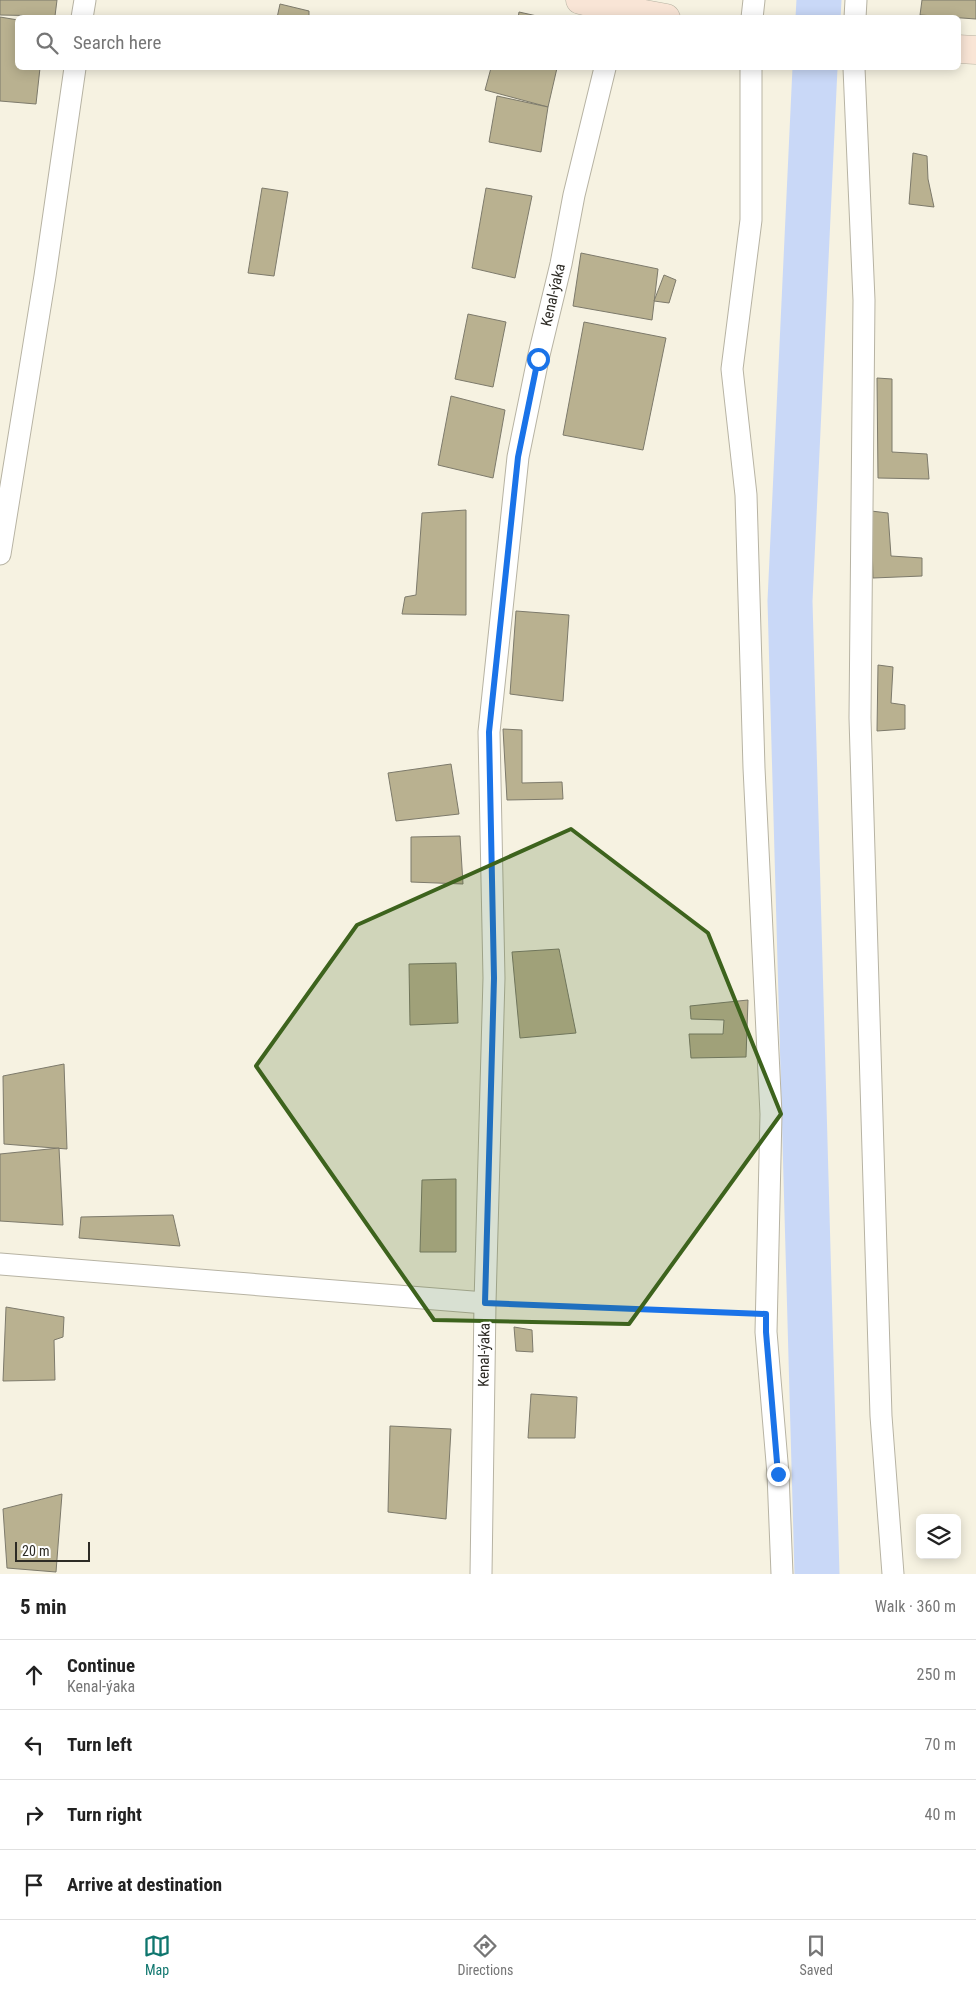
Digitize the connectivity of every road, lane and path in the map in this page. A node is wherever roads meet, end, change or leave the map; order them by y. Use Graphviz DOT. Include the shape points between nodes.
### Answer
graph roads {
  1 [pos="85,0"];
  2 [pos="580,0"];
  3 [pos="754,0"];
  4 [pos="856,0"];
  5 [pos="616,13"];
  6 [pos="82,15"];
  7 [pos="636,15"];
  8 [pos="752,15"];
  9 [pos="855,15"];
  10 [pos="961,49"];
  11 [pos="976,50"];
  12 [pos="75,70"];
  13 [pos="605,70"];
  14 [pos="750,70"];
  15 [pos="854,70"];
  16 [pos="7,468"];
  17 [pos="0,554"];
  18 [pos="0,1264"];
  19 [pos="485,1303"];
  20 [pos="766,1314"];
  21 [pos="481,1574"];
  22 [pos="782,1574"];
  23 [pos="893,1574"];
  1 -- 6 [label="street"];
  2 -- 5 [label="street"];
  3 -- 8 [label="street"];
  4 -- 9 [label="street"];
  5 -- 7 [label="street"];
  10 -- 11 [label="street"];
  12 -- 16 [label="street" via="45,276"];
  13 -- 19 [label="street, Kenal-ýaka" via="574,195 518,457 489,732 494,978"];
  14 -- 20 [label="street" via="750,220 732,369 746,494 754,778 771,1114"];
  15 -- 23 [label="street" via="864,300 860,738 881,1416"];
  16 -- 17 [label="street"];
  18 -- 19 [label="street"];
  19 -- 20 [label="path"];
  19 -- 21 [label="street, Kenal-ýaka"];
  20 -- 22 [label="street"];
}
